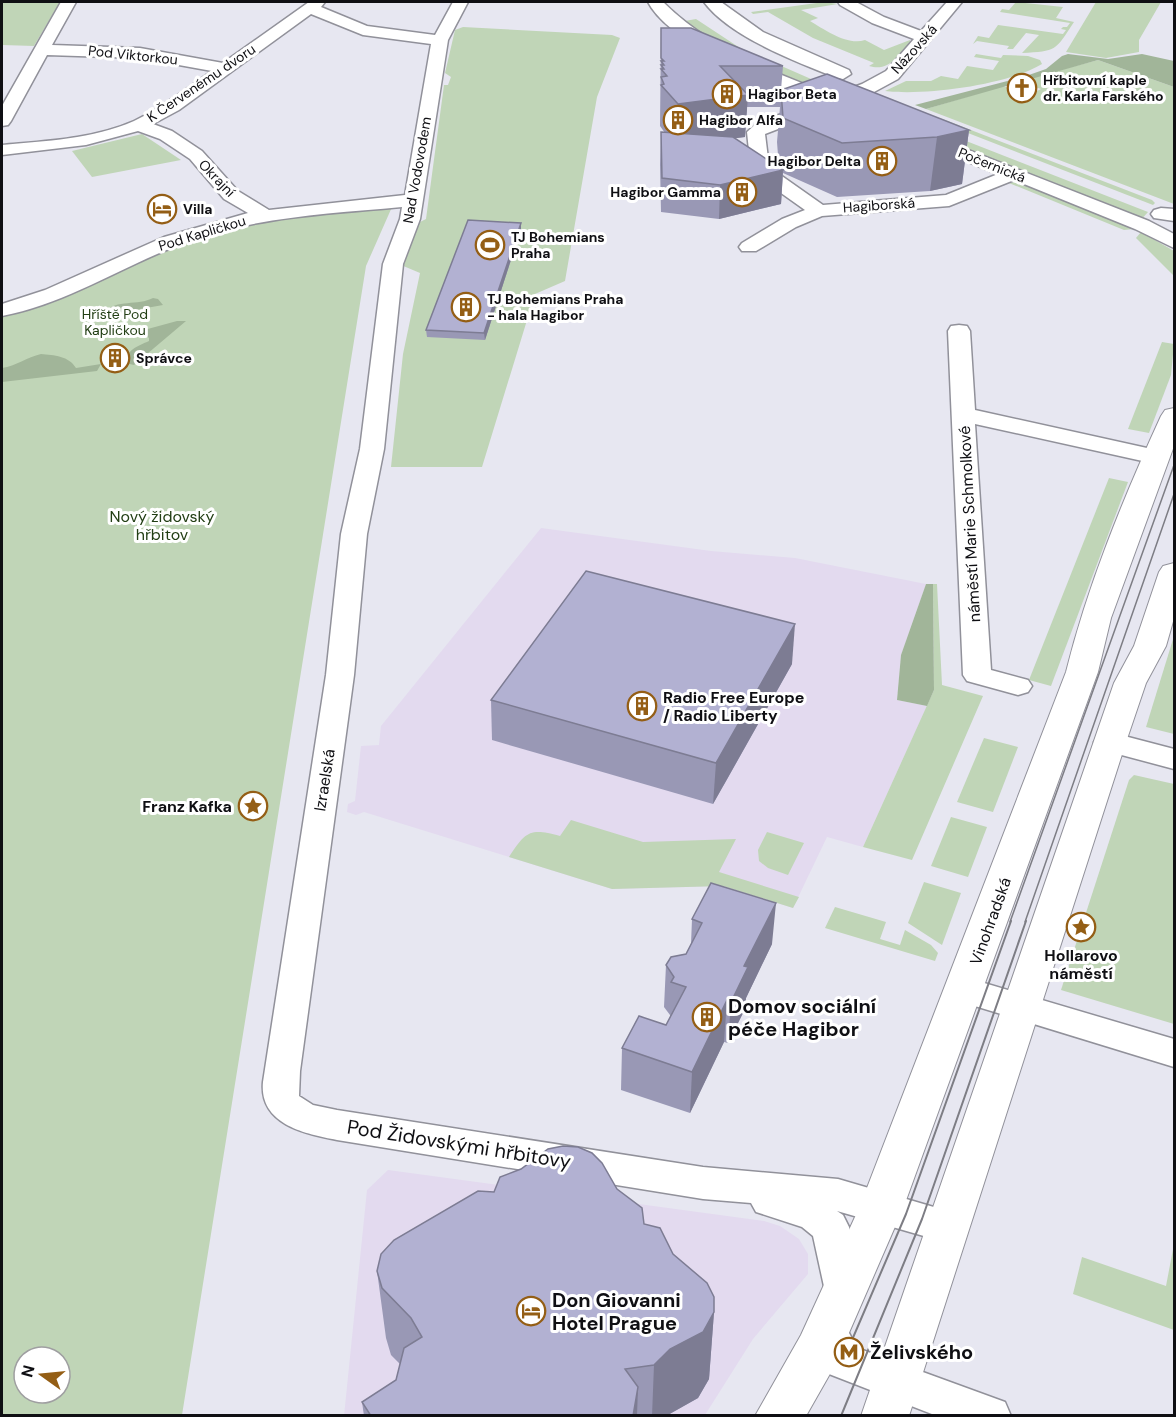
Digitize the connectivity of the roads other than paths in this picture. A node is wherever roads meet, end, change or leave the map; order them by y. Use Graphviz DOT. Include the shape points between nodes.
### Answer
graph roads {
  1 [pos="68,2"];
  2 [pos="460,2"];
  3 [pos="655,2"];
  4 [pos="712,2"];
  5 [pos="845,2"];
  6 [pos="955,2"];
  7 [pos="313,5"];
  8 [pos="710,26"];
  9 [pos="925,38"];
  10 [pos="440,40"];
  11 [pos="41,50"];
  12 [pos="225,68"];
  13 [pos="843,74"];
  14 [pos="832,101"];
  15 [pos="853,102"];
  16 [pos="874,102"];
  17 [pos="2,122"];
  18 [pos="139,124"];
  19 [pos="2,150"];
  20 [pos="1014,174"];
  21 [pos="413,200"];
  22 [pos="819,211"];
  23 [pos="264,214"];
  24 [pos="1170,216"];
  25 [pos="1174,242"];
  26 [pos="749,247"];
  27 [pos="2,310"];
  28 [pos="959,331"];
  29 [pos="963,414"];
  30 [pos="1174,416"];
  31 [pos="372,449"];
  32 [pos="1156,457"];
  33 [pos="1174,572"];
  34 [pos="1018,686"];
  35 [pos="1109,742"];
  36 [pos="1174,759"];
  37 [pos="964,990"];
  38 [pos="1021,1007"];
  39 [pos="1174,1053"];
  40 [pos="289,1108"];
  41 [pos="703,1183"];
  42 [pos="882,1206"];
  43 [pos="948,1227"];
  44 [pos="836,1311"];
  45 [pos="890,1398"];
  46 [pos="779,1416"];
  47 [pos="990,1416"];
  1 -- 11 [label="street"];
  2 -- 10 [label="street, Nad Vodovodem"];
  3 -- 14 [label="street" via="677,24 717,51"];
  4 -- 13 [label="street" via="770,42"];
  5 -- 9 [label="street" via="878,21"];
  6 -- 9 [label="street, Názovská"];
  7 -- 10 [label="street" via="363,30"];
  7 -- 12 [label="street, K Červenému dvoru"];
  8 -- 15 [label="street"];
  9 -- 15 [label="street, Názovská" via="892,75"];
  10 -- 21 [label="street, Nad Vodovodem"];
  11 -- 12 [label="street, Pod Viktorkou" via="140,53"];
  11 -- 17 [label="street"];
  12 -- 18 [label="street, K Červenému dvoru" via="158,116"];
  14 -- 15 [label="street"];
  14 -- 22 [label="street" via="756,132 760,169"];
  15 -- 16 [label="street"];
  18 -- 19 [label="street, K Červenému dvoru" via="86,140"];
  18 -- 23 [label="street, Okrajní" via="166,135 196,155 231,195"];
  20 -- 22 [label="street, Hagiborská" via="949,200"];
  20 -- 24 [label="street, Počernická" via="924,130"];
  20 -- 25 [label="street, Počernická" via="1142,225"];
  21 -- 23 [label="street, Pod Kapličkou"];
  21 -- 31 [label="street, Nad Vodovodem" via="393,264"];
  22 -- 26 [label="street, Hagiborská" via="789,223"];
  23 -- 27 [label="street, Pod Kapličkou" via="196,232 47,296"];
  28 -- 29 [label="street, náměstí Marie Schmolkové"];
  29 -- 32 [label="street"];
  29 -- 34 [label="street, náměstí Marie Schmolkové" via="977,675"];
  30 -- 32 [label="main road, Vinohradská"];
  31 -- 40 [label="street, Izraelská" via="354,534 340,675 281,1080 282,1101"];
  32 -- 37 [label="main road, Vinohradská" via="1091,630 1082,672"];
  33 -- 35 [label="main road" via="1150,646 1130,683"];
  35 -- 36 [label="street"];
  35 -- 38 [label="main road"];
  37 -- 38 [label="street"];
  37 -- 42 [label="main road, Vinohradská"];
  38 -- 39 [label="street"];
  38 -- 43 [label="main road"];
  40 -- 41 [label="street, Pod Židovskými hřbitovy" via="309,1120"];
  41 -- 42 [label="street, Pod Židovskými hřbitovy" via="838,1195"];
  41 -- 44 [label="street, Pod Židovskými hřbitovy" via="825,1220 834,1234"];
  42 -- 43 [label="street, Pod Židovskými hřbitovy"];
  42 -- 44 [label="main road, Vinohradská"];
  43 -- 45 [label="main road"];
  44 -- 45 [label="street, Pod Židovskými hřbitovy" via="843,1360"];
  44 -- 46 [label="main road, Vinohradská"];
  45 -- 47 [label="street, Pod Židovskými hřbitovy"];
}
